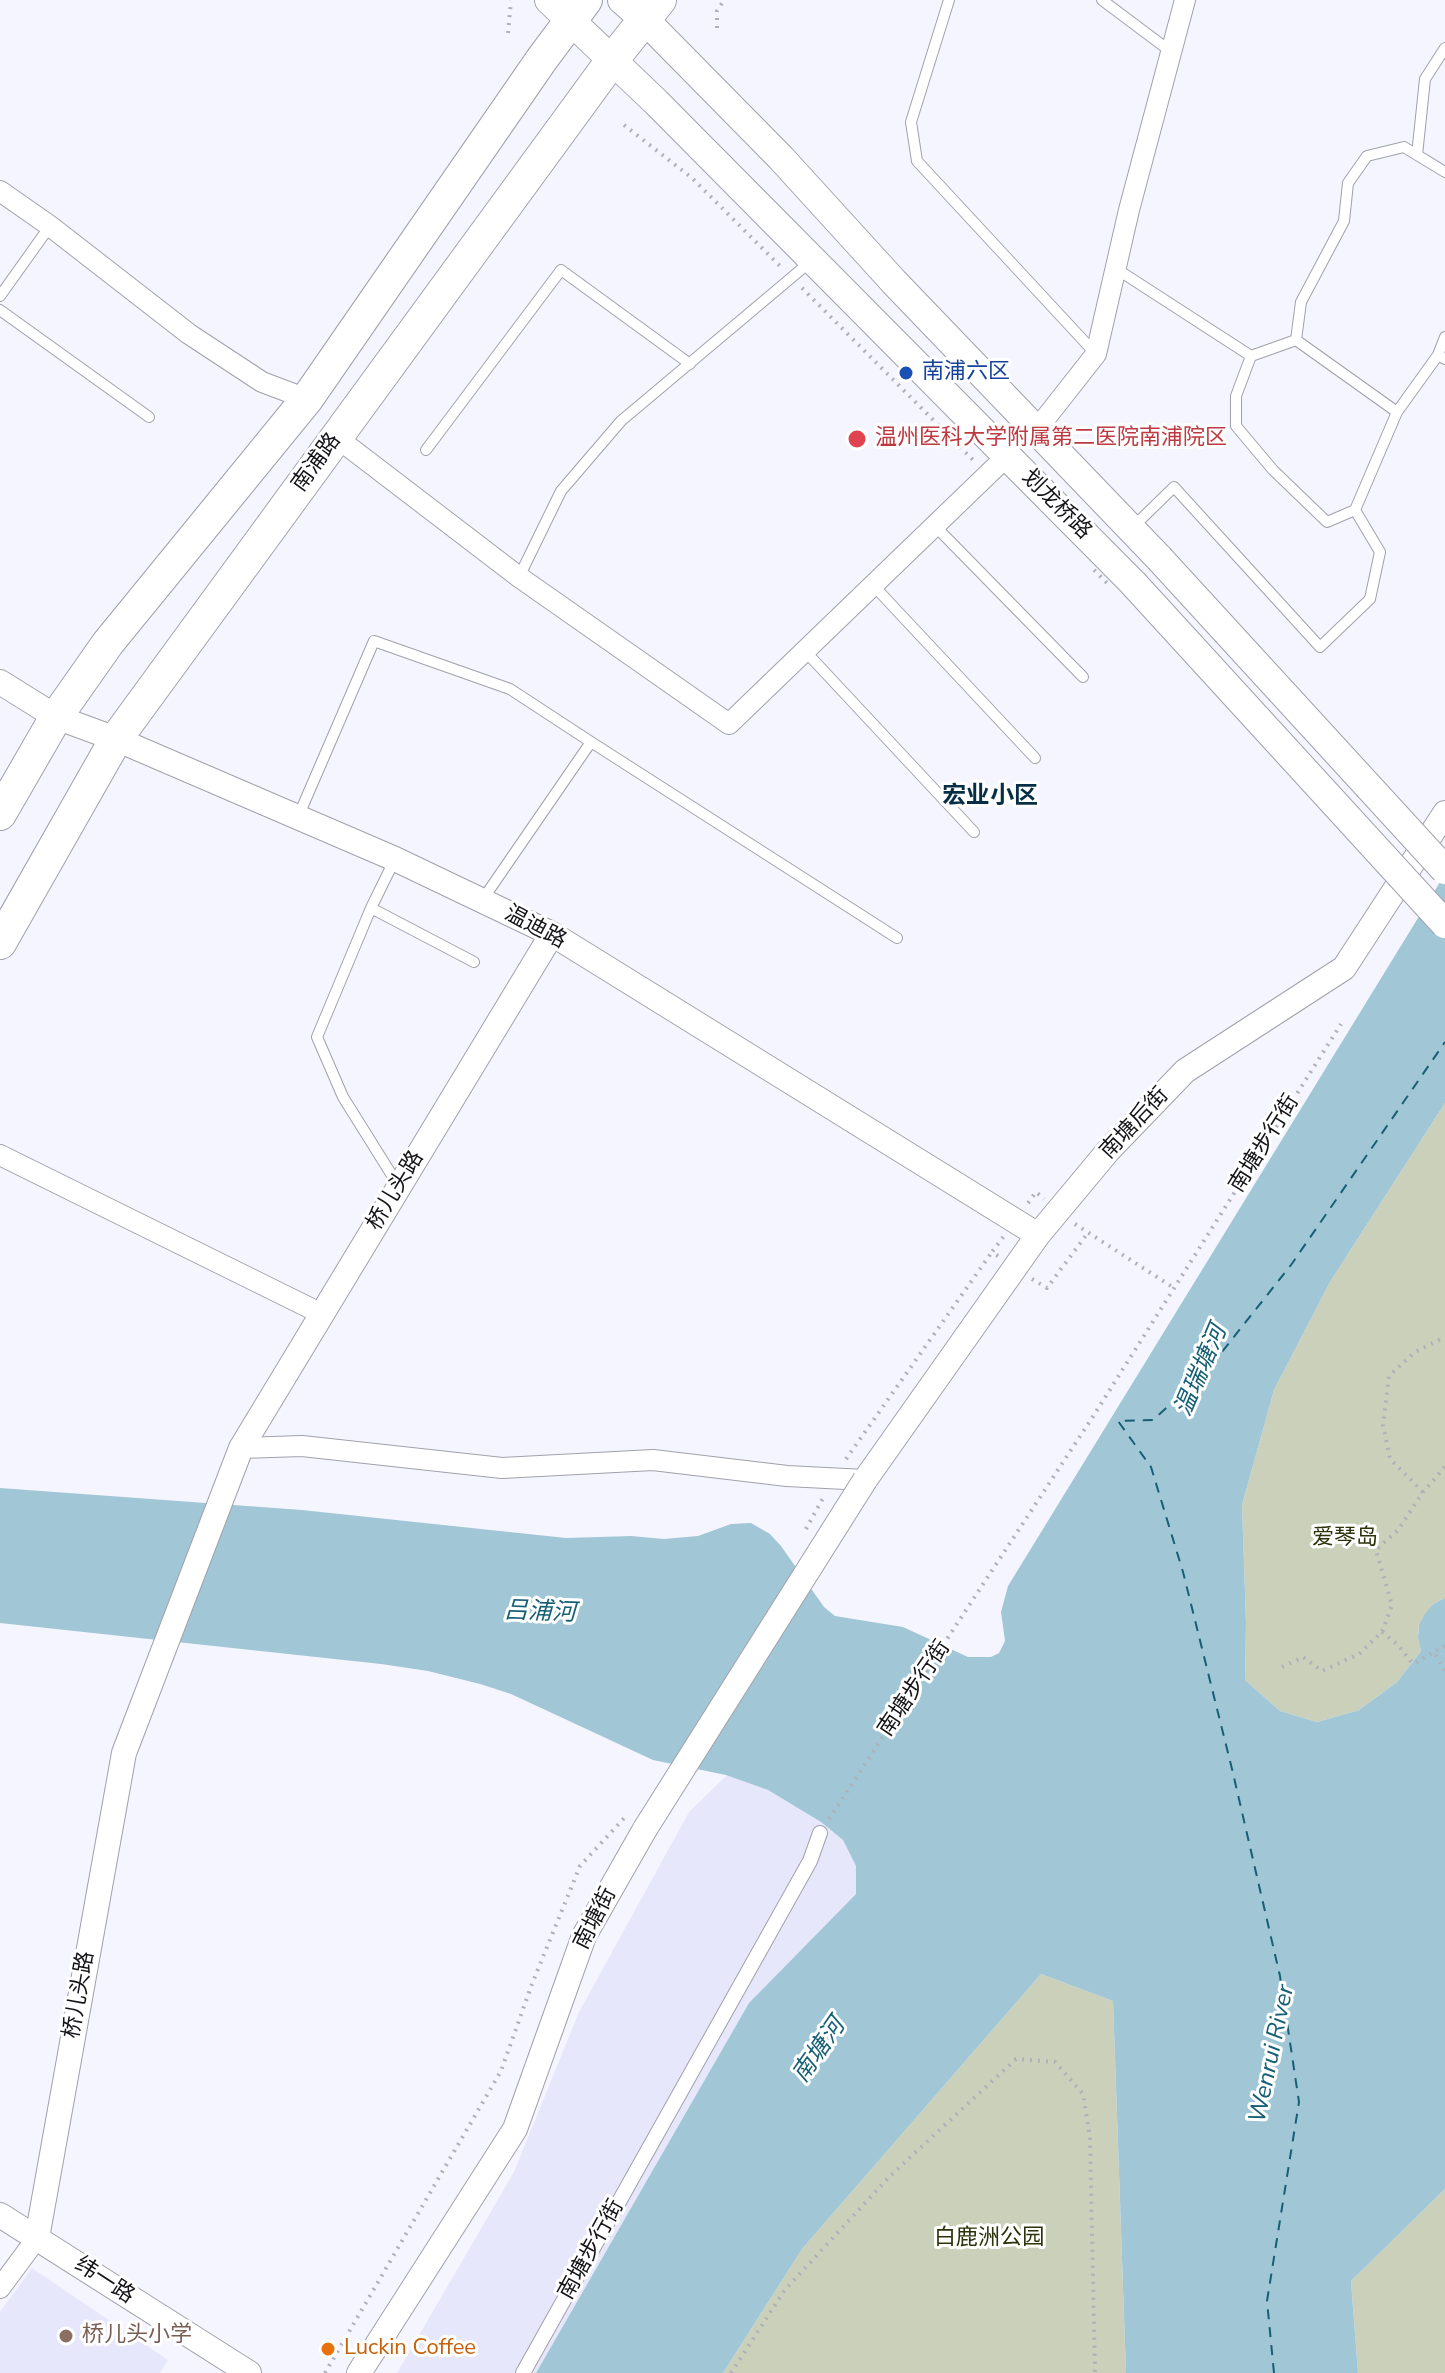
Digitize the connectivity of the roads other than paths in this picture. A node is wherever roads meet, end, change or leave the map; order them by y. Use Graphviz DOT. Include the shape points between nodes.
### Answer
graph roads {
  1 [pos="949,0"];
  2 [pos="1102,0"];
  3 [pos="1185,0"];
  4 [pos="568,6"];
  5 [pos="642,7"];
  6 [pos="1445,48"];
  7 [pos="1170,51"];
  8 [pos="613,59"];
  9 [pos="1417,155"];
  10 [pos="1445,172"];
  11 [pos="0,191"];
  12 [pos="50,226"];
  13 [pos="1115,268"];
  14 [pos="802,269"];
  15 [pos="0,296"];
  16 [pos="0,310"];
  17 [pos="1445,337"];
  18 [pos="1296,340"];
  19 [pos="1096,354"];
  20 [pos="1251,356"];
  21 [pos="1442,357"];
  22 [pos="690,364"];
  23 [pos="307,399"];
  24 [pos="1397,412"];
  25 [pos="149,417"];
  26 [pos="1037,429"];
  27 [pos="336,437"];
  28 [pos="426,450"];
  29 [pos="997,466"];
  30 [pos="1355,510"];
  31 [pos="935,526"];
  32 [pos="1131,529"];
  33 [pos="519,577"];
  34 [pos="873,585"];
  35 [pos="805,651"];
  36 [pos="1083,677"];
  37 [pos="0,682"];
  38 [pos="56,717"];
  39 [pos="116,739"];
  40 [pos="591,742"];
  41 [pos="1035,758"];
  42 [pos="1445,813"];
  43 [pos="0,814"];
  44 [pos="298,817"];
  45 [pos="974,832"];
  46 [pos="395,859"];
  47 [pos="1445,870"];
  48 [pos="482,901"];
  49 [pos="371,908"];
  50 [pos="1445,924"];
  51 [pos="552,934"];
  52 [pos="897,938"];
  53 [pos="0,943"];
  54 [pos="474,962"];
  55 [pos="0,1155"];
  56 [pos="399,1187"];
  57 [pos="1038,1235"];
  58 [pos="322,1314"];
  59 [pos="241,1448"];
  60 [pos="865,1480"];
  61 [pos="820,1833"];
  62 [pos="0,2215"];
  63 [pos="37,2238"];
  64 [pos="0,2288"];
  65 [pos="249,2373"];
  66 [pos="359,2373"];
  67 [pos="523,2373"];
  1 -- 19 [label="lane" via="911,122 917,161"];
  2 -- 7 [label="lane"];
  3 -- 7 [label="street"];
  4 -- 8 [label="main road, 划龙桥路"];
  4 -- 23 [label="main road"];
  5 -- 8 [label="main road, 南浦路"];
  5 -- 26 [label="main road, 划龙桥路"];
  6 -- 9 [label="lane" via="1425,79"];
  7 -- 13 [label="street"];
  8 -- 14 [label="main road, 划龙桥路"];
  8 -- 27 [label="main road, 南浦路"];
  9 -- 10 [label="lane"];
  9 -- 18 [label="lane" via="1404,147 1367,156 1348,183 1344,221 1301,302"];
  11 -- 12 [label="street"];
  12 -- 15 [label="lane"];
  12 -- 23 [label="street" via="189,334 262,382"];
  13 -- 19 [label="street"];
  13 -- 20 [label="lane"];
  14 -- 22 [label="lane"];
  14 -- 29 [label="main road, 划龙桥路"];
  16 -- 25 [label="lane"];
  17 -- 21 [label="lane"];
  18 -- 20 [label="lane"];
  18 -- 24 [label="lane"];
  19 -- 26 [label="street"];
  20 -- 30 [label="lane" via="1236,396 1236,426 1327,522"];
  21 -- 24 [label="lane"];
  22 -- 28 [label="lane" via="561,270"];
  22 -- 33 [label="lane" via="621,421 561,491"];
  23 -- 38 [label="main road" via="108,643"];
  24 -- 30 [label="lane"];
  26 -- 32 [label="main road, 划龙桥路"];
  27 -- 33 [label="street"];
  27 -- 39 [label="main road, 南浦路"];
  29 -- 31 [label="street"];
  29 -- 50 [label="main road, 划龙桥路, bridge" via="1133,583"];
  30 -- 32 [label="lane" via="1380,552 1370,599 1320,647 1174,487"];
  31 -- 34 [label="street"];
  31 -- 36 [label="lane"];
  32 -- 47 [label="main road, 划龙桥路, bridge"];
  33 -- 35 [label="street" via="729,724"];
  34 -- 35 [label="street"];
  34 -- 41 [label="lane"];
  35 -- 45 [label="lane"];
  37 -- 38 [label="street, 温迪路"];
  38 -- 39 [label="street, 温迪路"];
  38 -- 43 [label="main road"];
  39 -- 44 [label="street, 温迪路"];
  39 -- 53 [label="main road, 南浦路"];
  40 -- 44 [label="lane" via="510,689 374,641"];
  40 -- 48 [label="lane"];
  40 -- 52 [label="lane"];
  42 -- 57 [label="street, 南塘后街" via="1344,968 1185,1071"];
  44 -- 46 [label="street, 温迪路"];
  46 -- 48 [label="street, 温迪路"];
  46 -- 49 [label="lane"];
  48 -- 51 [label="street, 温迪路"];
  49 -- 54 [label="lane"];
  49 -- 56 [label="lane" via="317,1037 343,1097"];
  51 -- 56 [label="street, 桥儿头路"];
  51 -- 57 [label="street, 温迪路"];
  55 -- 58 [label="street"];
  56 -- 58 [label="street, 桥儿头路"];
  57 -- 60 [label="street, 南塘后街"];
  58 -- 59 [label="street, 桥儿头路"];
  59 -- 60 [label="street" via="302,1446 502,1468 653,1460"];
  59 -- 63 [label="street, 桥儿头路" via="124,1753"];
  60 -- 66 [label="street, 南塘街, bridge" via="646,1826 584,1936 515,2129"];
  61 -- 67 [label="street, 南塘步行街" via="810,1861"];
  62 -- 63 [label="street, 纬一路"];
  63 -- 64 [label="street"];
  63 -- 65 [label="street, 纬一路"];
}
